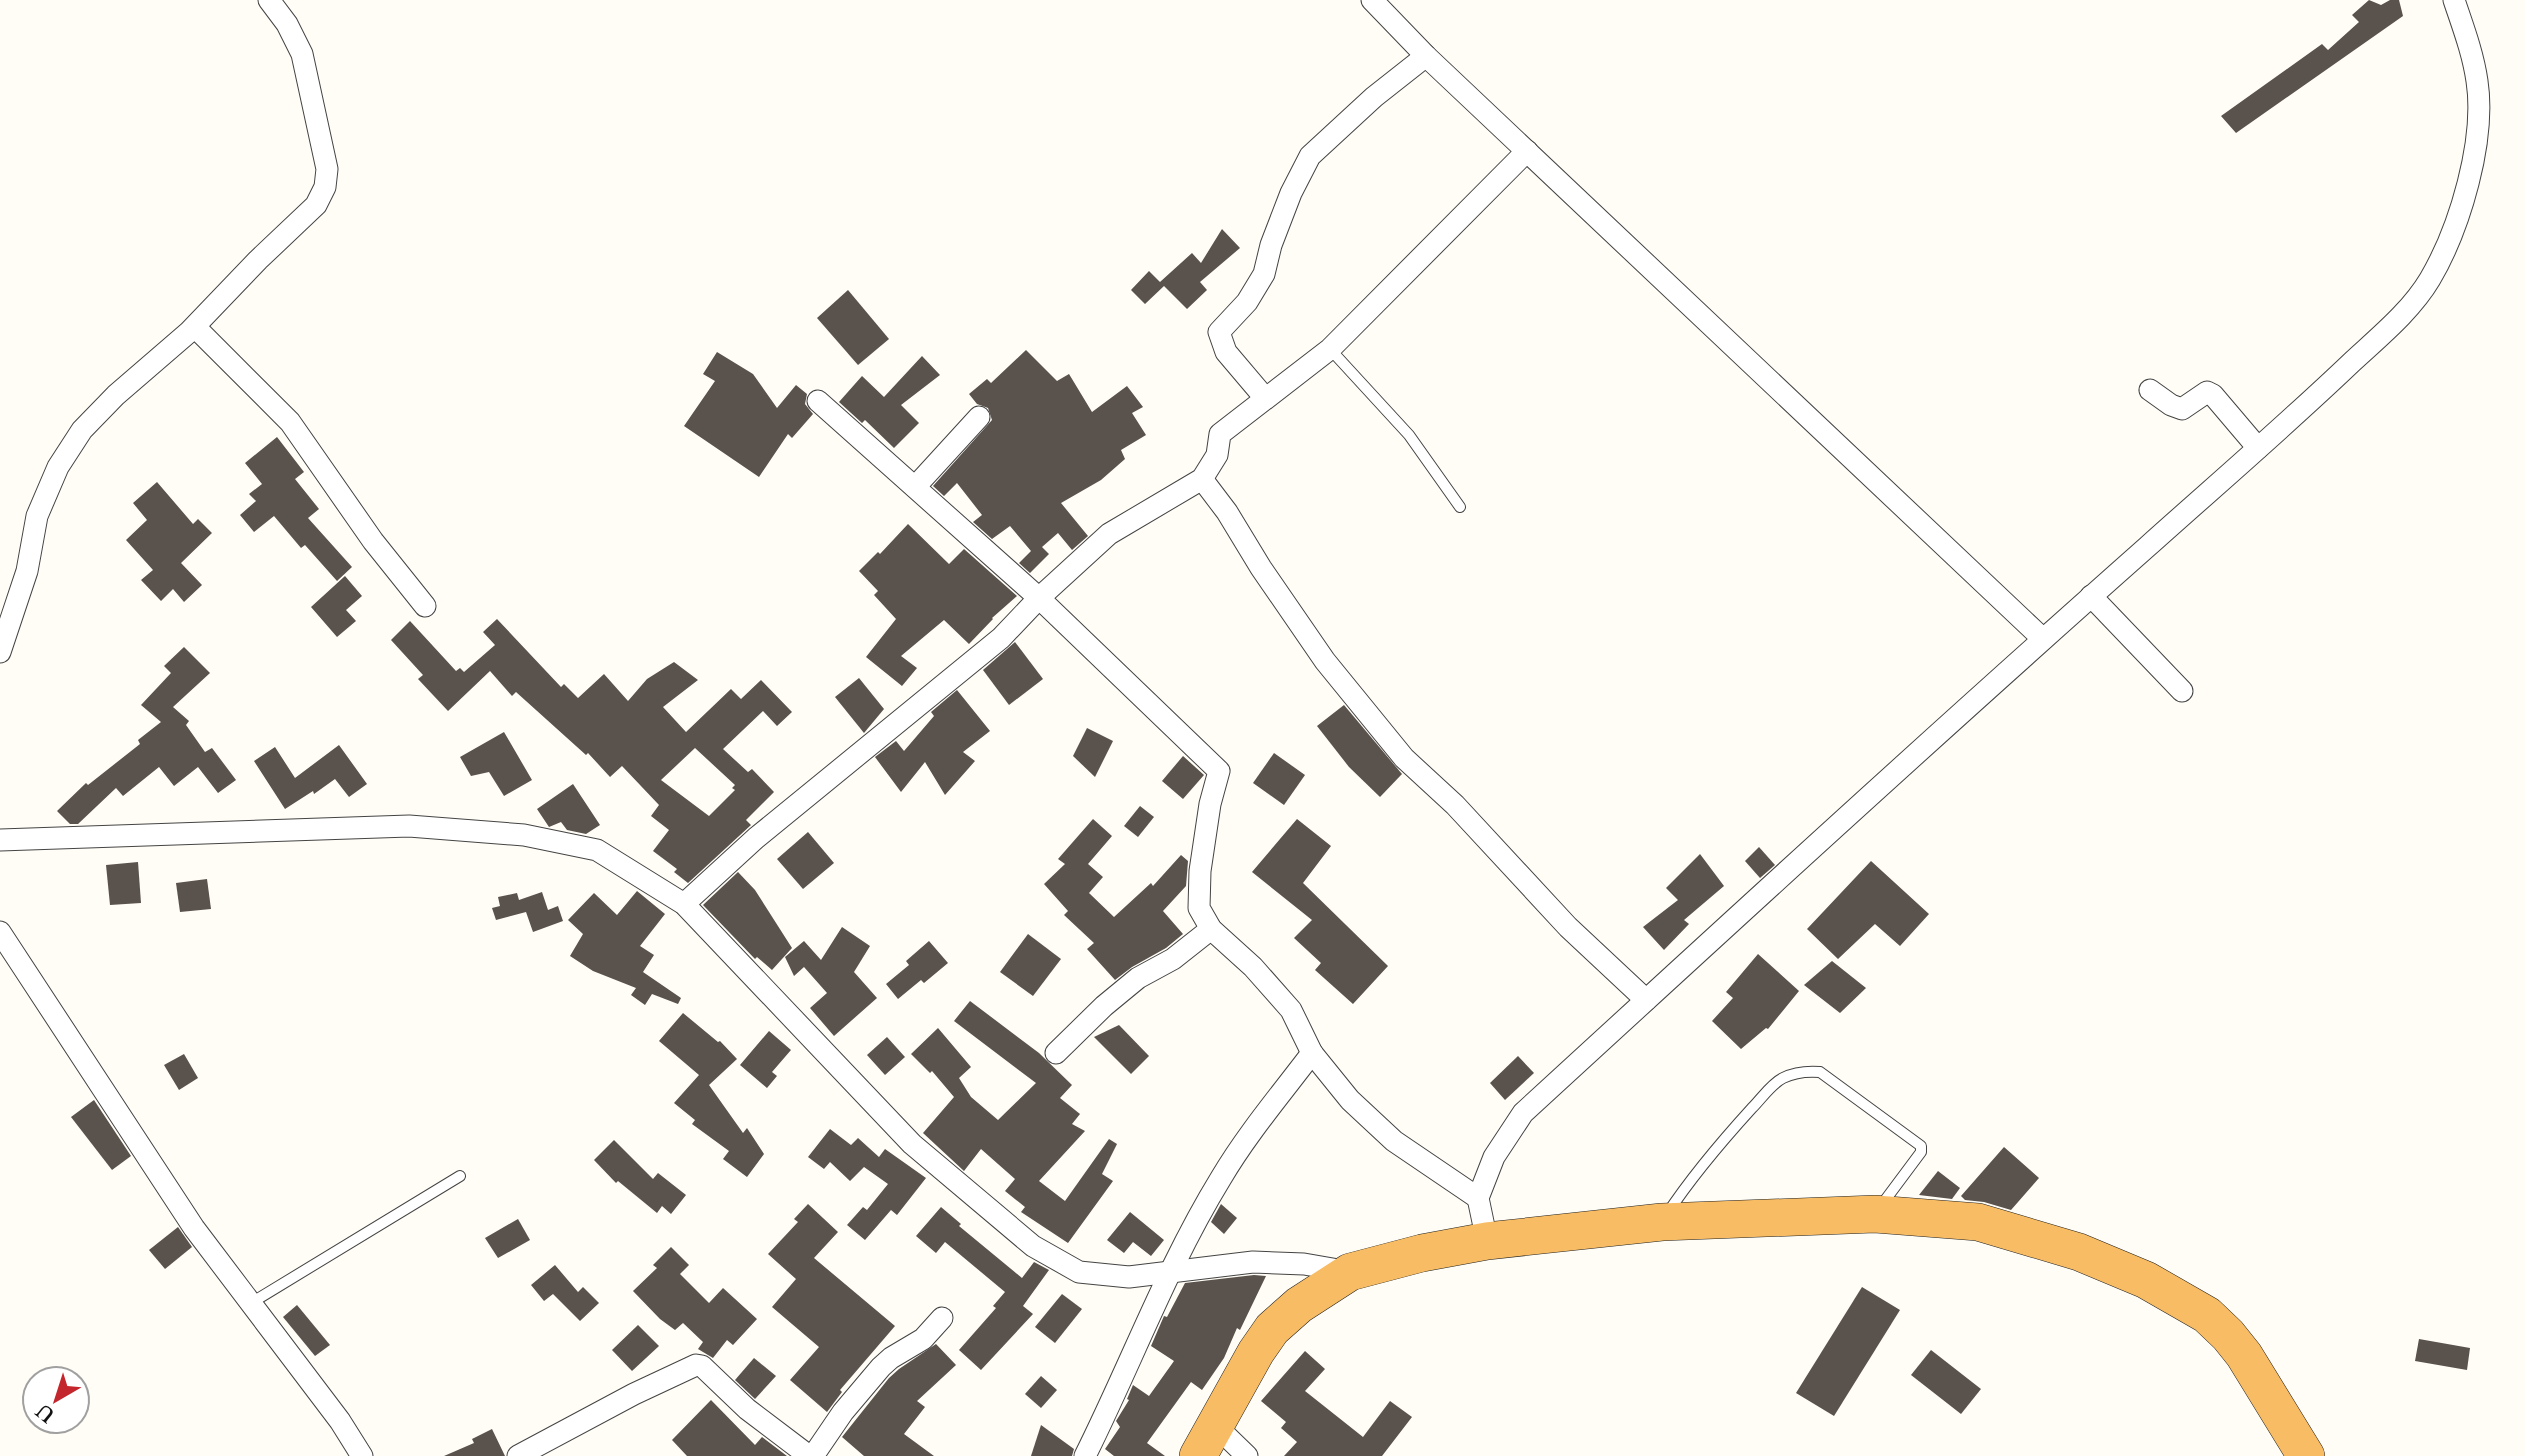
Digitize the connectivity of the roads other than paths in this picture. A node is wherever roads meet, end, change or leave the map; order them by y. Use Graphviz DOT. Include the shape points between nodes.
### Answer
graph roads {
  1 [pos="269,0"];
  2 [pos="1372,0"];
  3 [pos="2454,0"];
  4 [pos="1426,56"];
  5 [pos="1527,151"];
  6 [pos="195,327"];
  7 [pos="1331,349"];
  8 [pos="2150,390"];
  9 [pos="1265,398"];
  10 [pos="818,401"];
  11 [pos="979,417"];
  12 [pos="2258,448"];
  13 [pos="1202,479"];
  14 [pos="915,487"];
  15 [pos="1460,507"];
  16 [pos="2091,596"];
  17 [pos="1039,598"];
  18 [pos="425,606"];
  19 [pos="2043,639"];
  20 [pos="0,652"];
  21 [pos="2182,691"];
  22 [pos="0,840"];
  23 [pos="684,904"];
  24 [pos="1211,929"];
  25 [pos="0,932"];
  26 [pos="1646,1000"];
  27 [pos="1056,1053"];
  28 [pos="1312,1053"];
  29 [pos="460,1176"];
  30 [pos="1478,1198"];
  31 [pos="1875,1214"];
  32 [pos="1662,1222"];
  33 [pos="1488,1241"];
  34 [pos="1170,1272"];
  35 [pos="1350,1272"];
  36 [pos="251,1303"];
  37 [pos="942,1318"];
  38 [pos="1214,1424"];
  39 [pos="362,1456"];
  40 [pos="518,1456"];
  41 [pos="811,1456"];
  42 [pos="1085,1456"];
  43 [pos="1198,1456"];
  44 [pos="1247,1456"];
  45 [pos="2306,1456"];
  1 -- 6 [label="street" via="302,54 327,169 325,187 316,205"];
  2 -- 4 [label="street"];
  3 -- 12 [label="street" via="2478,85 2476,145 2448,246 2428,282 2399,317"];
  4 -- 5 [label="street"];
  4 -- 9 [label="street" via="1311,156 1291,193 1264,274 1247,302 1219,332 1226,352"];
  5 -- 7 [label="street"];
  5 -- 19 [label="street"];
  6 -- 18 [label="street" via="290,422"];
  6 -- 20 [label="street" via="116,395 82,430 58,467 37,516 27,571"];
  7 -- 9 [label="street"];
  7 -- 15 [label="lane" via="1409,435"];
  8 -- 12 [label="street" via="2177,408 2203,393 2213,395"];
  9 -- 13 [label="street" via="1220,434 1217,455"];
  10 -- 14 [label="street"];
  11 -- 14 [label="street"];
  12 -- 16 [label="street"];
  13 -- 17 [label="street" via="1109,534"];
  13 -- 26 [label="street" via="1325,661 1404,758 1455,805 1568,927"];
  14 -- 17 [label="street"];
  16 -- 19 [label="street"];
  16 -- 21 [label="street"];
  17 -- 23 [label="street" via="1001,638 756,838"];
  17 -- 24 [label="street" via="1219,771 1200,871 1199,908"];
  19 -- 26 [label="street"];
  22 -- 23 [label="street" via="409,826 524,835 597,850"];
  23 -- 34 [label="street" via="912,1144 1033,1246 1079,1272 1129,1277"];
  24 -- 27 [label="street" via="1173,959 1138,978"];
  24 -- 28 [label="street" via="1292,1010"];
  25 -- 36 [label="street" via="194,1228"];
  26 -- 30 [label="street" via="1523,1113 1494,1157"];
  28 -- 30 [label="street" via="1350,1100 1394,1141"];
  28 -- 34 [label="street" via="1221,1178"];
  29 -- 36 [label="lane"];
  30 -- 33 [label="street"];
  31 -- 32 [label="highway"];
  31 -- 32 [label="lane" via="1921,1146 1820,1072 1810,1071 1775,1083 1684,1189"];
  31 -- 45 [label="highway" via="1978,1222 2079,1252 2146,1280 2207,1315 2228,1335"];
  32 -- 33 [label="highway"];
  33 -- 35 [label="highway"];
  34 -- 35 [label="street" via="1253,1262"];
  34 -- 42 [label="street"];
  35 -- 38 [label="highway" via="1272,1329"];
  36 -- 39 [label="street"];
  37 -- 41 [label="street" via="923,1339 881,1367"];
  38 -- 43 [label="highway"];
  38 -- 44 [label="street"];
  40 -- 41 [label="street" via="696,1365"];
}
